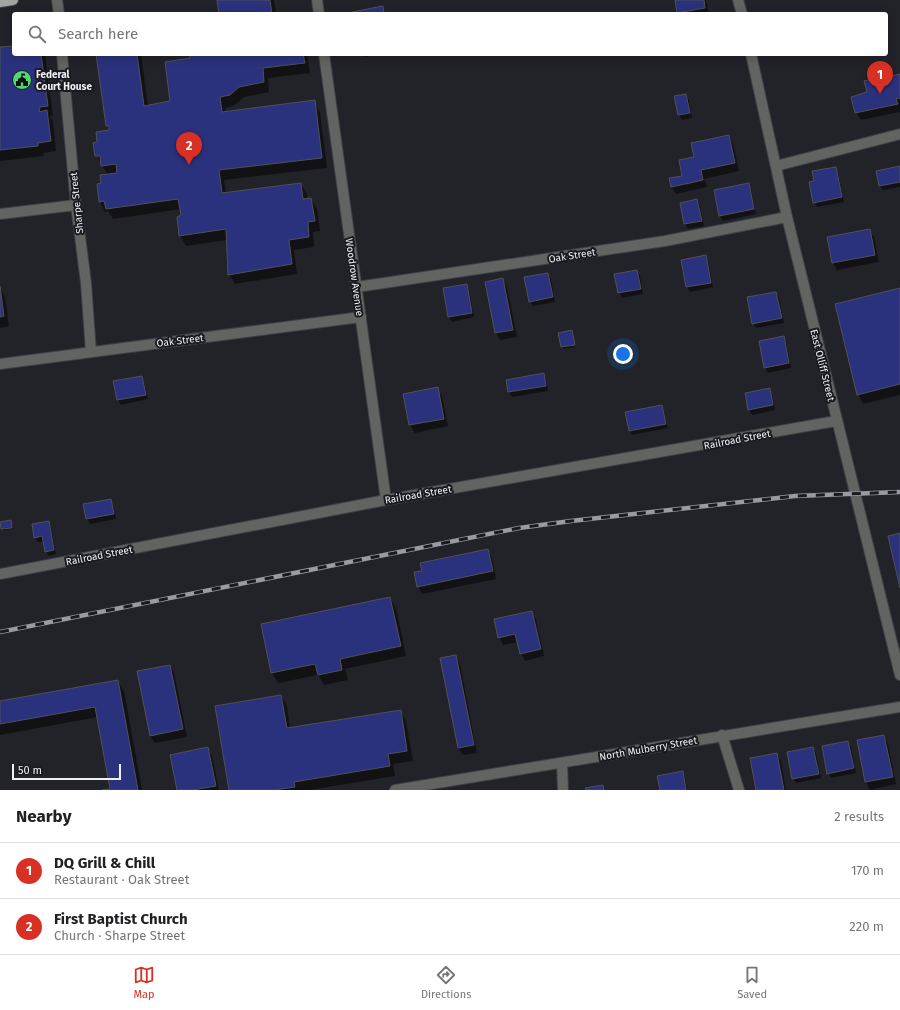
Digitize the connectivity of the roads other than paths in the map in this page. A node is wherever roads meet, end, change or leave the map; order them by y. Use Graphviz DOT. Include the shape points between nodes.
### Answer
graph roads {
  1 [pos="13,0"];
  2 [pos="57,0"];
  3 [pos="317,0"];
  4 [pos="738,0"];
  5 [pos="0,2"];
  6 [pos="58,12"];
  7 [pos="318,12"];
  8 [pos="741,12"];
  9 [pos="62,56"];
  10 [pos="324,56"];
  11 [pos="751,56"];
  12 [pos="900,134"];
  13 [pos="776,166"];
  14 [pos="76,205"];
  15 [pos="0,214"];
  16 [pos="787,217"];
  17 [pos="357,286"];
  18 [pos="361,317"];
  19 [pos="91,352"];
  20 [pos="0,364"];
  21 [pos="836,421"];
  22 [pos="386,500"];
  23 [pos="0,574"];
  24 [pos="900,675"];
  25 [pos="900,707"];
  26 [pos="722,735"];
  27 [pos="562,763"];
  28 [pos="431,787"];
  29 [pos="395,790"];
  30 [pos="562,790"];
  31 [pos="739,790"];
  1 -- 5 [label="main road"];
  2 -- 6 [label="street"];
  3 -- 7 [label="street"];
  4 -- 8 [label="street"];
  9 -- 14 [label="street, Sharpe Street"];
  10 -- 17 [label="street, Woodrow Avenue"];
  11 -- 13 [label="street, East Olliff Street"];
  12 -- 13 [label="street"];
  13 -- 16 [label="street, East Olliff Street"];
  14 -- 15 [label="street"];
  14 -- 19 [label="street, Sharpe Street" via="86,283"];
  16 -- 17 [label="street, Oak Street" via="665,241"];
  16 -- 21 [label="street, East Olliff Street"];
  17 -- 18 [label="street, Woodrow Avenue"];
  18 -- 19 [label="street, Oak Street"];
  18 -- 22 [label="street, Woodrow Avenue"];
  19 -- 20 [label="street, Oak Street"];
  21 -- 22 [label="street, Railroad Street"];
  21 -- 24 [label="street, East Olliff Street"];
  22 -- 23 [label="street, Railroad Street"];
  25 -- 26 [label="street, North Mulberry Street"];
  26 -- 27 [label="street, North Mulberry Street"];
  26 -- 31 [label="street"];
  27 -- 28 [label="street, North Mulberry Street"];
  27 -- 30 [label="street"];
  28 -- 29 [label="street, North Mulberry Street"];
}
